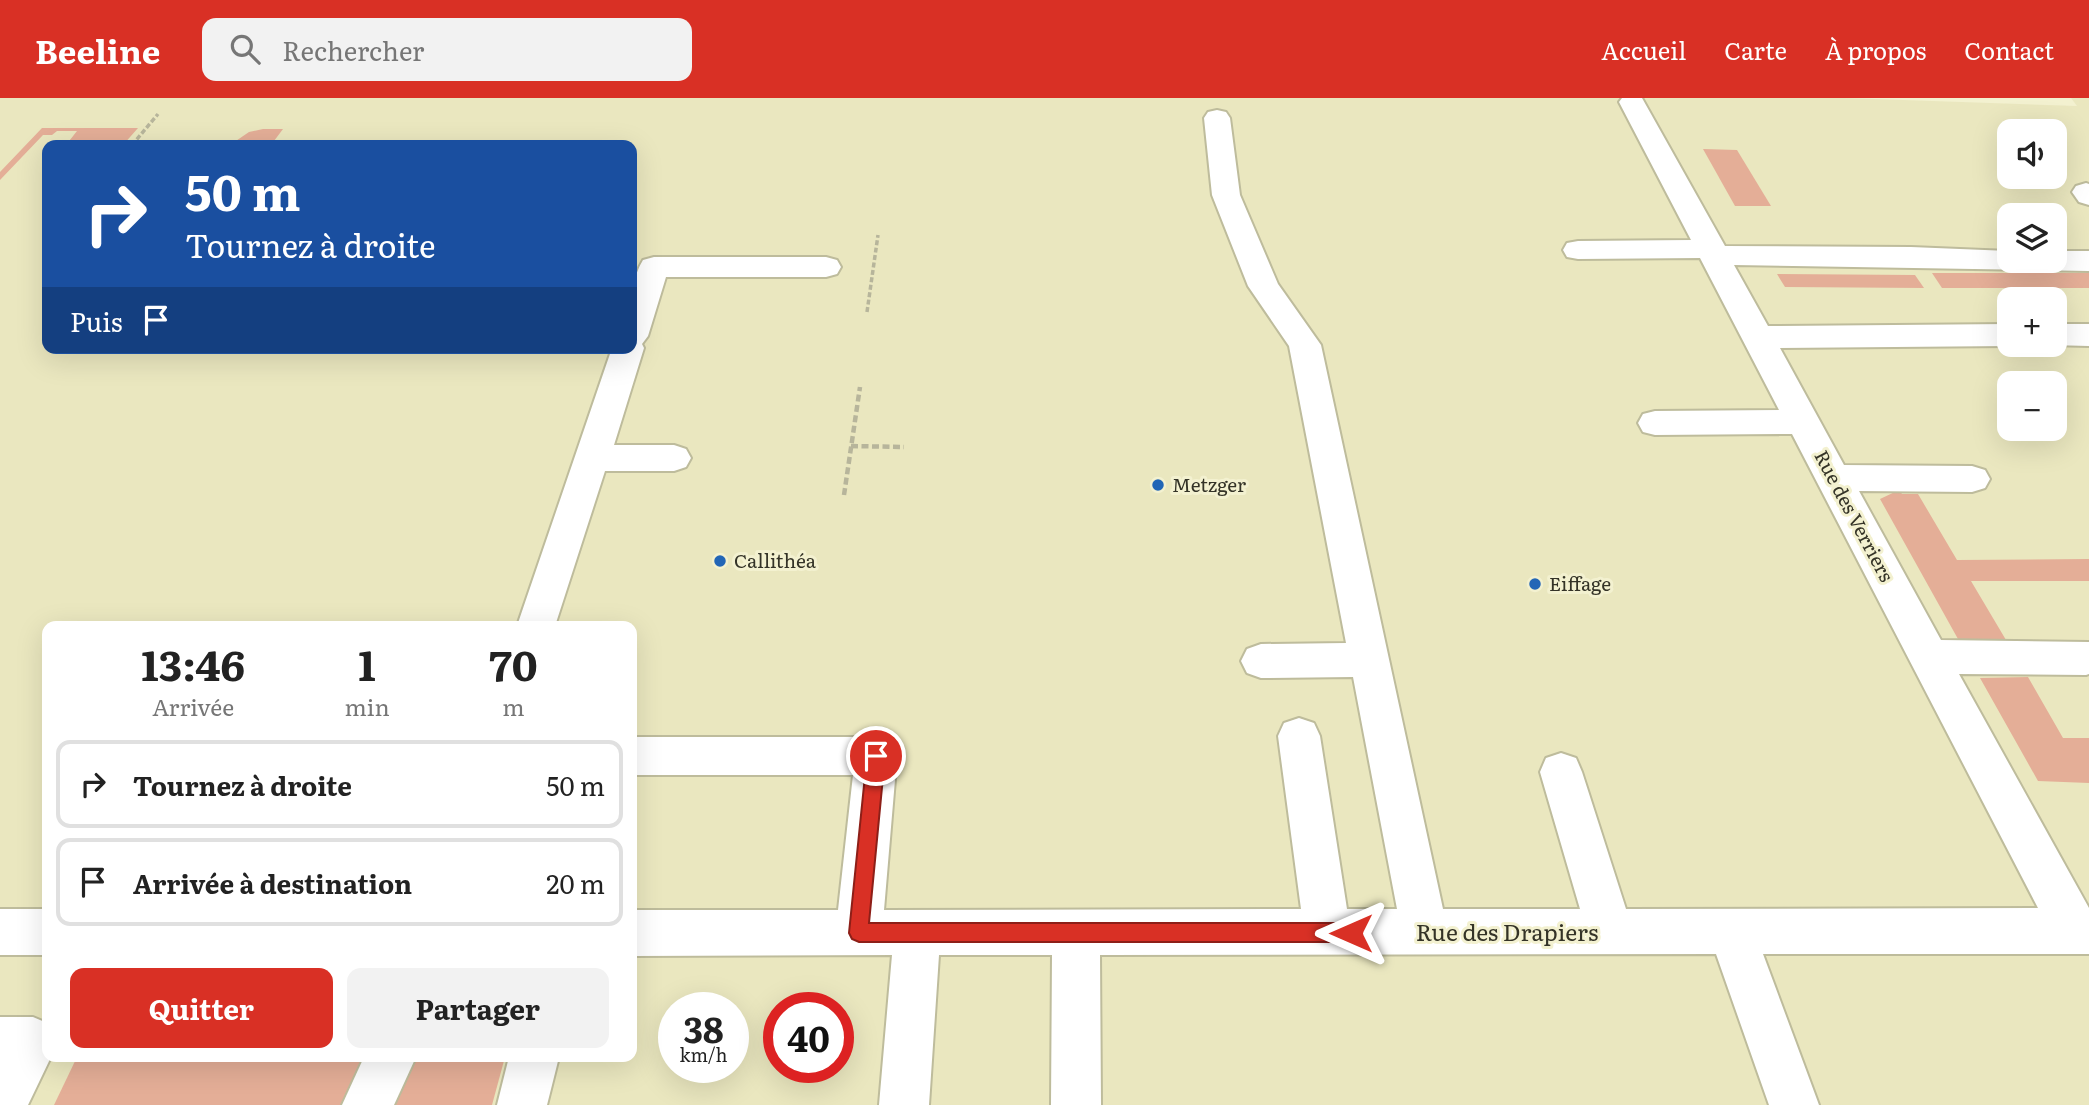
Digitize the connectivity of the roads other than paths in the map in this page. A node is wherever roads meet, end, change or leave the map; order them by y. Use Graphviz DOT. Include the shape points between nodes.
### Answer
graph roads {
  1 [pos="1632,102"];
  2 [pos="1217,118"];
  3 [pos="1578,250"];
  4 [pos="1714,252"];
  5 [pos="2089,261"];
  6 [pos="826,267"];
  7 [pos="637,321"];
  8 [pos="1997,335"];
  9 [pos="2067,335"];
  10 [pos="2089,335"];
  11 [pos="1760,337"];
  12 [pos="626,354"];
  13 [pos="1804,422"];
  14 [pos="1655,423"];
  15 [pos="592,458"];
  16 [pos="674,458"];
  17 [pos="1835,478"];
  18 [pos="1972,478"];
  19 [pos="538,621"];
  20 [pos="1929,657"];
  21 [pos="2086,658"];
  22 [pos="1370,660"];
  23 [pos="1261,661"];
  24 [pos="1299,736"];
  25 [pos="637,756"];
  26 [pos="1561,772"];
  27 [pos="1731,930"];
  28 [pos="2082,931"];
  29 [pos="0,932"];
  30 [pos="42,932"];
  31 [pos="1611,932"];
  32 [pos="637,933"];
  33 [pos="859,933"];
  34 [pos="916,933"];
  35 [pos="1076,933"];
  36 [pos="1327,933"];
  37 [pos="1424,933"];
  38 [pos="0,1042"];
  39 [pos="389,1062"];
  40 [pos="533,1062"];
  41 [pos="1,1105"];
  42 [pos="368,1105"];
  43 [pos="522,1105"];
  44 [pos="904,1105"];
  45 [pos="1076,1105"];
  46 [pos="1794,1105"];
  1 -- 4 [label="street, Rue des Verriers"];
  2 -- 22 [label="street" via="1226,195 1263,286 1305,345"];
  3 -- 4 [label="street"];
  4 -- 5 [label="street"];
  4 -- 11 [label="street, Rue des Verriers"];
  6 -- 7 [label="street" via="654,267"];
  8 -- 11 [label="street"];
  9 -- 10 [label="street"];
  11 -- 13 [label="street, Rue des Verriers"];
  12 -- 15 [label="street"];
  13 -- 14 [label="street"];
  13 -- 17 [label="street, Rue des Verriers"];
  15 -- 16 [label="street"];
  15 -- 19 [label="street"];
  17 -- 18 [label="street"];
  17 -- 20 [label="street, Rue des Verriers"];
  20 -- 21 [label="street"];
  20 -- 28 [label="street, Rue des Verriers"];
  22 -- 23 [label="street"];
  22 -- 37 [label="street"];
  24 -- 36 [label="street"];
  25 -- 33 [label="street" via="876,756"];
  26 -- 31 [label="street"];
  27 -- 28 [label="street, Rue des Drapiers"];
  27 -- 31 [label="street, Rue des Drapiers"];
  27 -- 46 [label="street"];
  29 -- 30 [label="street"];
  31 -- 37 [label="street, Rue des Drapiers"];
  32 -- 33 [label="street, Rue des Drapiers"];
  33 -- 34 [label="street, Rue des Drapiers"];
  34 -- 35 [label="street, Rue des Drapiers"];
  34 -- 44 [label="street"];
  35 -- 36 [label="street, Rue des Drapiers"];
  35 -- 45 [label="street"];
  36 -- 37 [label="street, Rue des Drapiers"];
  38 -- 41 [label="street" via="33,1042"];
  39 -- 42 [label="street"];
  40 -- 43 [label="street"];
}
